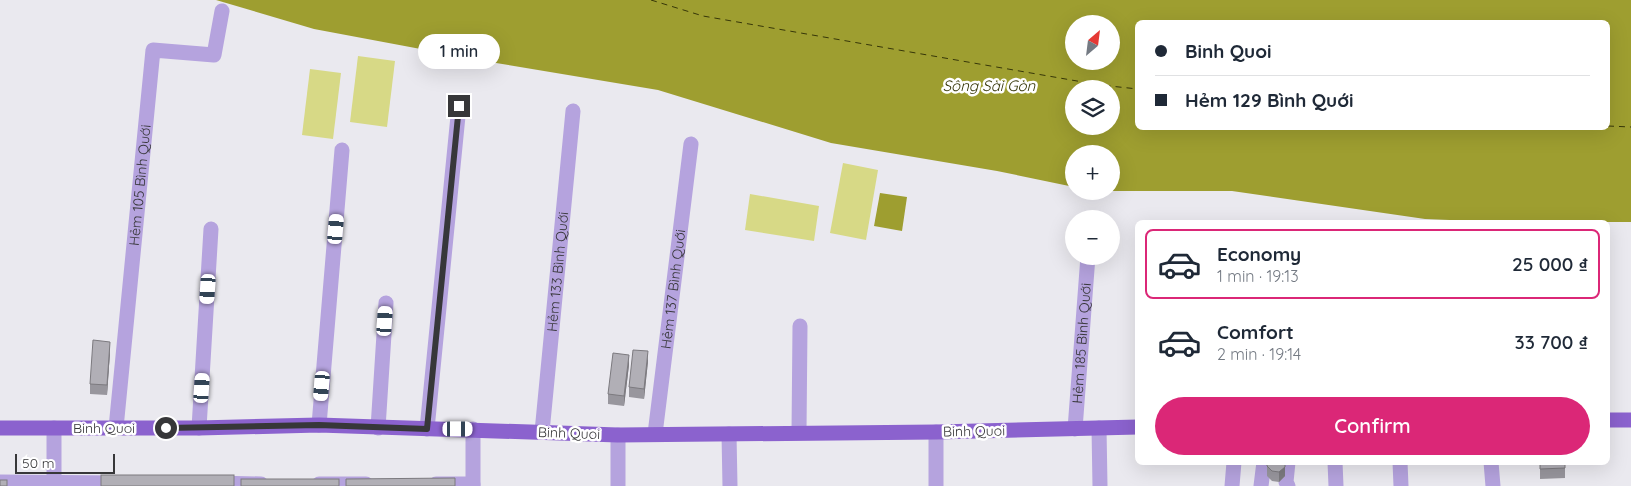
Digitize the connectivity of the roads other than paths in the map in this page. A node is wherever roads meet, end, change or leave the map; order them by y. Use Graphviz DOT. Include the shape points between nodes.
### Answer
graph roads {
  1 [pos="222,11"];
  2 [pos="459,106"];
  3 [pos="573,111"];
  4 [pos="691,144"];
  5 [pos="342,150"];
  6 [pos="212,229"];
  7 [pos="1087,265"];
  8 [pos="386,304"];
  9 [pos="800,326"];
  10 [pos="1610,420"];
  11 [pos="1631,420"];
  12 [pos="319,425"];
  13 [pos="1135,426"];
  14 [pos="1631,426"];
  15 [pos="0,428"];
  16 [pos="54,428"];
  17 [pos="116,428"];
  18 [pos="199,428"];
  19 [pos="378,428"];
  20 [pos="1098,428"];
  21 [pos="427,429"];
  22 [pos="1075,429"];
  23 [pos="473,430"];
  24 [pos="542,432"];
  25 [pos="799,432"];
  26 [pos="936,432"];
  27 [pos="656,434"];
  28 [pos="728,434"];
  29 [pos="618,435"];
  30 [pos="1234,465"];
  31 [pos="1264,465"];
  32 [pos="1288,465"];
  33 [pos="1335,465"];
  34 [pos="1400,465"];
  35 [pos="1491,465"];
  36 [pos="0,482"];
  37 [pos="134,483"];
  38 [pos="203,483"];
  39 [pos="54,484"];
  40 [pos="273,484"];
  41 [pos="303,484"];
  42 [pos="383,484"];
  43 [pos="423,484"];
  44 [pos="473,485"];
  45 [pos="618,486"];
  46 [pos="730,486"];
  47 [pos="936,486"];
  48 [pos="1100,486"];
  49 [pos="1232,486"];
  50 [pos="1261,486"];
  51 [pos="1288,486"];
  52 [pos="1336,486"];
  53 [pos="1401,486"];
  54 [pos="1493,486"];
  1 -- 17 [label="street, Hẻm 105 Bình Quới" via="214,55 153,50"];
  2 -- 21 [label="street"];
  3 -- 24 [label="street, Hẻm 133 Bình Quới"];
  4 -- 27 [label="street, Hẻm 137 Bình Quới"];
  5 -- 12 [label="street"];
  6 -- 18 [label="street"];
  7 -- 22 [label="street, Hẻm 185 Bình Quới"];
  8 -- 19 [label="street"];
  9 -- 25 [label="street"];
  10 -- 11 [label="main road"];
  11 -- 14 [label="street"];
  12 -- 18 [label="main road, Binh Quoi"];
  12 -- 19 [label="main road, Binh Quoi"];
  13 -- 20 [label="main road, Binh Quoi"];
  15 -- 16 [label="main road, Binh Quoi"];
  16 -- 17 [label="main road, Binh Quoi"];
  16 -- 39 [label="street"];
  17 -- 18 [label="main road, Binh Quoi"];
  19 -- 21 [label="main road, Binh Quoi"];
  20 -- 22 [label="main road, Binh Quoi"];
  20 -- 48 [label="street"];
  21 -- 23 [label="main road, Binh Quoi"];
  22 -- 26 [label="main road, Binh Quoi"];
  23 -- 24 [label="main road, Binh Quoi"];
  23 -- 44 [label="street"];
  24 -- 29 [label="main road, Binh Quoi"];
  25 -- 26 [label="main road, Binh Quoi"];
  25 -- 28 [label="main road, Binh Quoi"];
  26 -- 47 [label="street"];
  27 -- 28 [label="main road, Binh Quoi"];
  27 -- 29 [label="main road, Binh Quoi"];
  28 -- 46 [label="street"];
  29 -- 45 [label="street"];
  30 -- 49 [label="street"];
  31 -- 50 [label="street"];
  32 -- 51 [label="street"];
  33 -- 52 [label="street"];
  34 -- 53 [label="street"];
  35 -- 54 [label="street"];
  36 -- 39 [label="street"];
  37 -- 39 [label="street"];
  38 -- 40 [label="street"];
  41 -- 42 [label="street"];
  43 -- 44 [label="street"];
}
